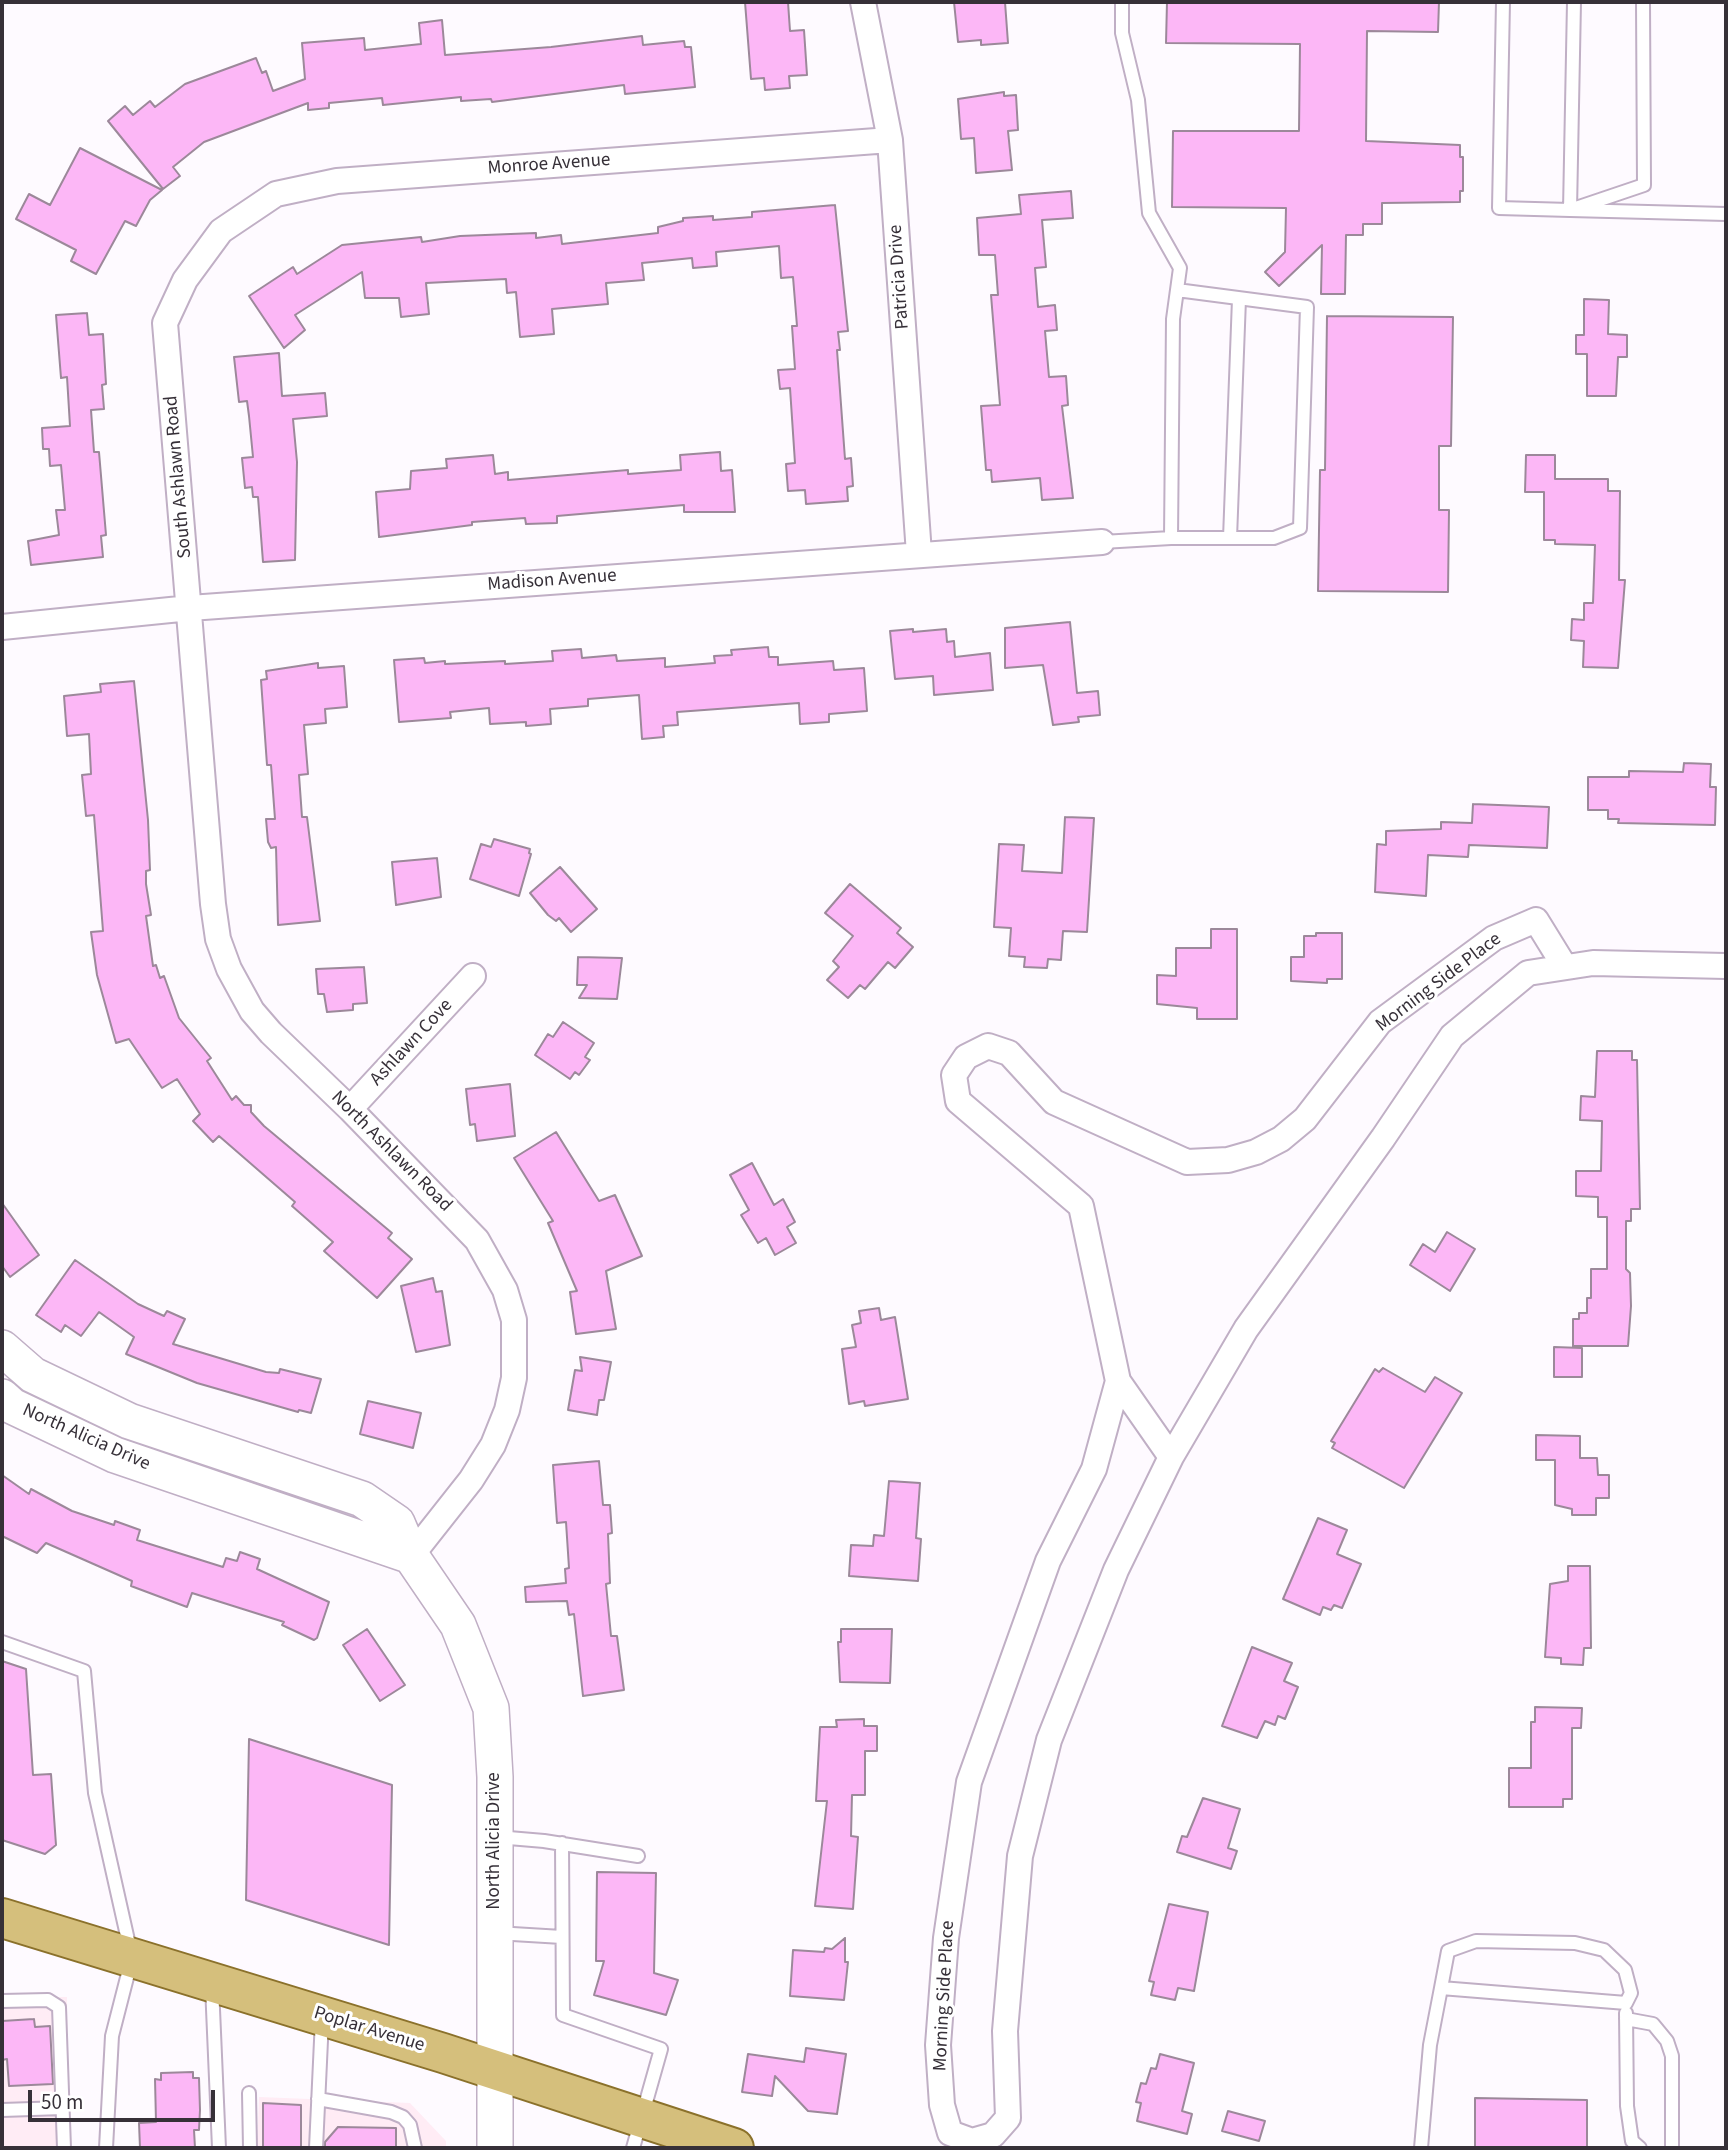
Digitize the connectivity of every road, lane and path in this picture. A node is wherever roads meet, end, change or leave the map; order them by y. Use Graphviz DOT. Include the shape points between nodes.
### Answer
graph roads {
  1 [pos="863,2"];
  2 [pos="1122,2"];
  3 [pos="1503,2"];
  4 [pos="1574,2"];
  5 [pos="1643,2"];
  6 [pos="890,140"];
  7 [pos="1570,210"];
  8 [pos="1726,214"];
  9 [pos="221,231"];
  10 [pos="1177,290"];
  11 [pos="1239,299"];
  12 [pos="1171,538"];
  13 [pos="1230,538"];
  14 [pos="1102,542"];
  15 [pos="919,554"];
  16 [pos="190,608"];
  17 [pos="2,627"];
  18 [pos="199,738"];
  19 [pos="1726,966"];
  20 [pos="1565,967"];
  21 [pos="473,976"];
  22 [pos="350,1109"];
  23 [pos="2,1348"];
  24 [pos="1118,1381"];
  25 [pos="2,1397"];
  26 [pos="1171,1457"];
  27 [pos="411,1556"];
  28 [pos="2,1642"];
  29 [pos="495,1837"];
  30 [pos="562,1843"];
  31 [pos="638,1856"];
  32 [pos="2,1918"];
  33 [pos="495,1933"];
  34 [pos="562,1937"];
  35 [pos="132,1958"];
  36 [pos="212,1982"];
  37 [pos="1441,1988"];
  38 [pos="2,2001"];
  39 [pos="1626,2003"];
  40 [pos="322,2016"];
  41 [pos="1626,2020"];
  42 [pos="495,2070"];
  43 [pos="249,2093"];
  44 [pos="318,2099"];
  45 [pos="63,2108"];
  46 [pos="2,2110"];
  47 [pos="638,2133"];
  48 [pos="722,2146"];
  49 [pos="64,2148"];
  50 [pos="106,2148"];
  51 [pos="219,2148"];
  52 [pos="250,2148"];
  53 [pos="317,2148"];
  54 [pos="415,2148"];
  55 [pos="495,2148"];
  56 [pos="1421,2148"];
  57 [pos="1640,2148"];
  58 [pos="1672,2148"];
  1 -- 6 [label="street, Patricia Drive"];
  2 -- 10 [label="lane" via="1122,33 1138,100 1149,213 1180,268"];
  3 -- 7 [label="lane" via="1499,208"];
  4 -- 7 [label="lane"];
  5 -- 7 [label="lane" via="1644,185"];
  6 -- 9 [label="street, Monroe Avenue" via="337,181 276,194"];
  6 -- 15 [label="street, Patricia Drive"];
  7 -- 8 [label="lane"];
  9 -- 16 [label="street, South Ashlawn Road" via="185,280 165,323"];
  10 -- 11 [label="lane"];
  10 -- 12 [label="lane"];
  11 -- 13 [label="lane"];
  11 -- 13 [label="lane" via="1307,307 1300,528 1274,538"];
  12 -- 13 [label="lane"];
  12 -- 14 [label="lane"];
  14 -- 15 [label="street, Madison Avenue"];
  15 -- 16 [label="street, Madison Avenue"];
  16 -- 17 [label="street, Madison Avenue"];
  16 -- 18 [label="street, South Ashlawn Road"];
  18 -- 22 [label="street, North Ashlawn Road" via="213,904 218,939 229,969 252,1011 271,1033"];
  19 -- 20 [label="street, Morning Side Place" via="1593,963"];
  20 -- 24 [label="street, Morning Side Place" via="1535,920 1494,938 1380,1022 1305,1119 1256,1152 1228,1160 1187,1162 1054,1102 1009,1053 988,1046 966,1057 954,1075 958,1101 1081,1206"];
  20 -- 26 [label="street, Morning Side Place" via="1528,973 1452,1036 1246,1329"];
  21 -- 22 [label="street, Ashlawn Cove"];
  22 -- 27 [label="street, North Ashlawn Road" via="477,1240 505,1290 514,1320 514,1378 493,1445"];
  23 -- 27 [label="main road, North Alicia Drive" via="33,1375 129,1421 362,1499 397,1523"];
  24 -- 26 [label="street, Morning Side Place"];
  24 -- 26 [label="street, Morning Side Place" via="1094,1469 1048,1561 969,1782 946,1938 938,2045 942,2105 950,2133 972,2141 993,2135 1008,2118 1005,2031 1020,1856 1049,1741 1116,1570"];
  25 -- 27 [label="main road, North Alicia Drive" via="115,1455"];
  27 -- 29 [label="main road, North Alicia Drive" via="458,1625 491,1709"];
  28 -- 35 [label="lane" via="84,1671 95,1794"];
  29 -- 30 [label="lane"];
  29 -- 33 [label="main road, North Alicia Drive"];
  30 -- 31 [label="lane"];
  30 -- 34 [label="lane"];
  32 -- 35 [label="main road, Poplar Avenue"];
  33 -- 34 [label="lane"];
  33 -- 42 [label="main road, North Alicia Drive"];
  34 -- 47 [label="lane" via="564,2015 661,2049"];
  35 -- 36 [label="main road, Poplar Avenue"];
  35 -- 50 [label="lane" via="112,2036"];
  36 -- 40 [label="main road, Poplar Avenue"];
  36 -- 51 [label="lane"];
  37 -- 39 [label="lane"];
  37 -- 39 [label="lane" via="1448,1951 1476,1941 1575,1943 1604,1950 1625,1970 1631,1993"];
  37 -- 56 [label="lane" via="1430,2045"];
  38 -- 45 [label="lane" via="48,2000 59,2007"];
  39 -- 41 [label="lane"];
  40 -- 42 [label="main road, Poplar Avenue"];
  40 -- 44 [label="lane"];
  41 -- 57 [label="lane" via="1626,2106 1632,2141"];
  41 -- 58 [label="lane" via="1653,2024 1667,2040 1672,2056"];
  42 -- 47 [label="main road, Poplar Avenue"];
  42 -- 55 [label="main road, North Alicia Drive"];
  43 -- 52 [label="lane"];
  44 -- 53 [label="lane"];
  44 -- 54 [label="lane" via="403,2117 410,2125"];
  45 -- 46 [label="lane"];
  45 -- 49 [label="lane"];
  47 -- 48 [label="main road, Poplar Avenue"];
}
